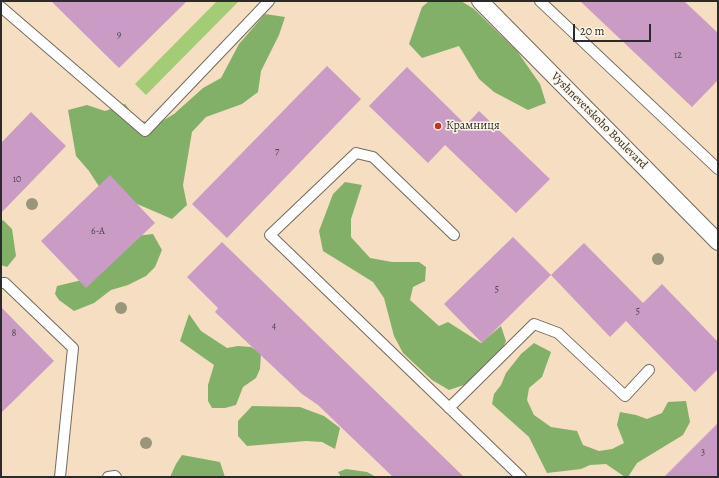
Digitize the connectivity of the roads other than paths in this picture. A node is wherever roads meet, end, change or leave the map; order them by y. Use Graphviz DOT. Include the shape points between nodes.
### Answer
graph roads {
  1 [pos="269,1"];
  2 [pos="480,1"];
  3 [pos="540,1"];
  4 [pos="1,7"];
  5 [pos="718,169"];
  6 [pos="454,236"];
  7 [pos="718,242"];
  8 [pos="1,283"];
  9 [pos="649,370"];
  10 [pos="449,408"];
  11 [pos="60,477"];
  12 [pos="108,477"];
  13 [pos="116,477"];
  14 [pos="521,477"];
  1 -- 4 [label="lane" via="145,131"];
  2 -- 7 [label="street, Vyshnevetskoho Boulevard"];
  3 -- 5 [label="lane"];
  6 -- 10 [label="lane" via="373,157 356,153 270,236"];
  8 -- 11 [label="lane" via="5,283 72,348"];
  9 -- 10 [label="lane" via="625,396 558,333 534,324"];
  10 -- 14 [label="lane"];
  12 -- 13 [label="lane"];
}
